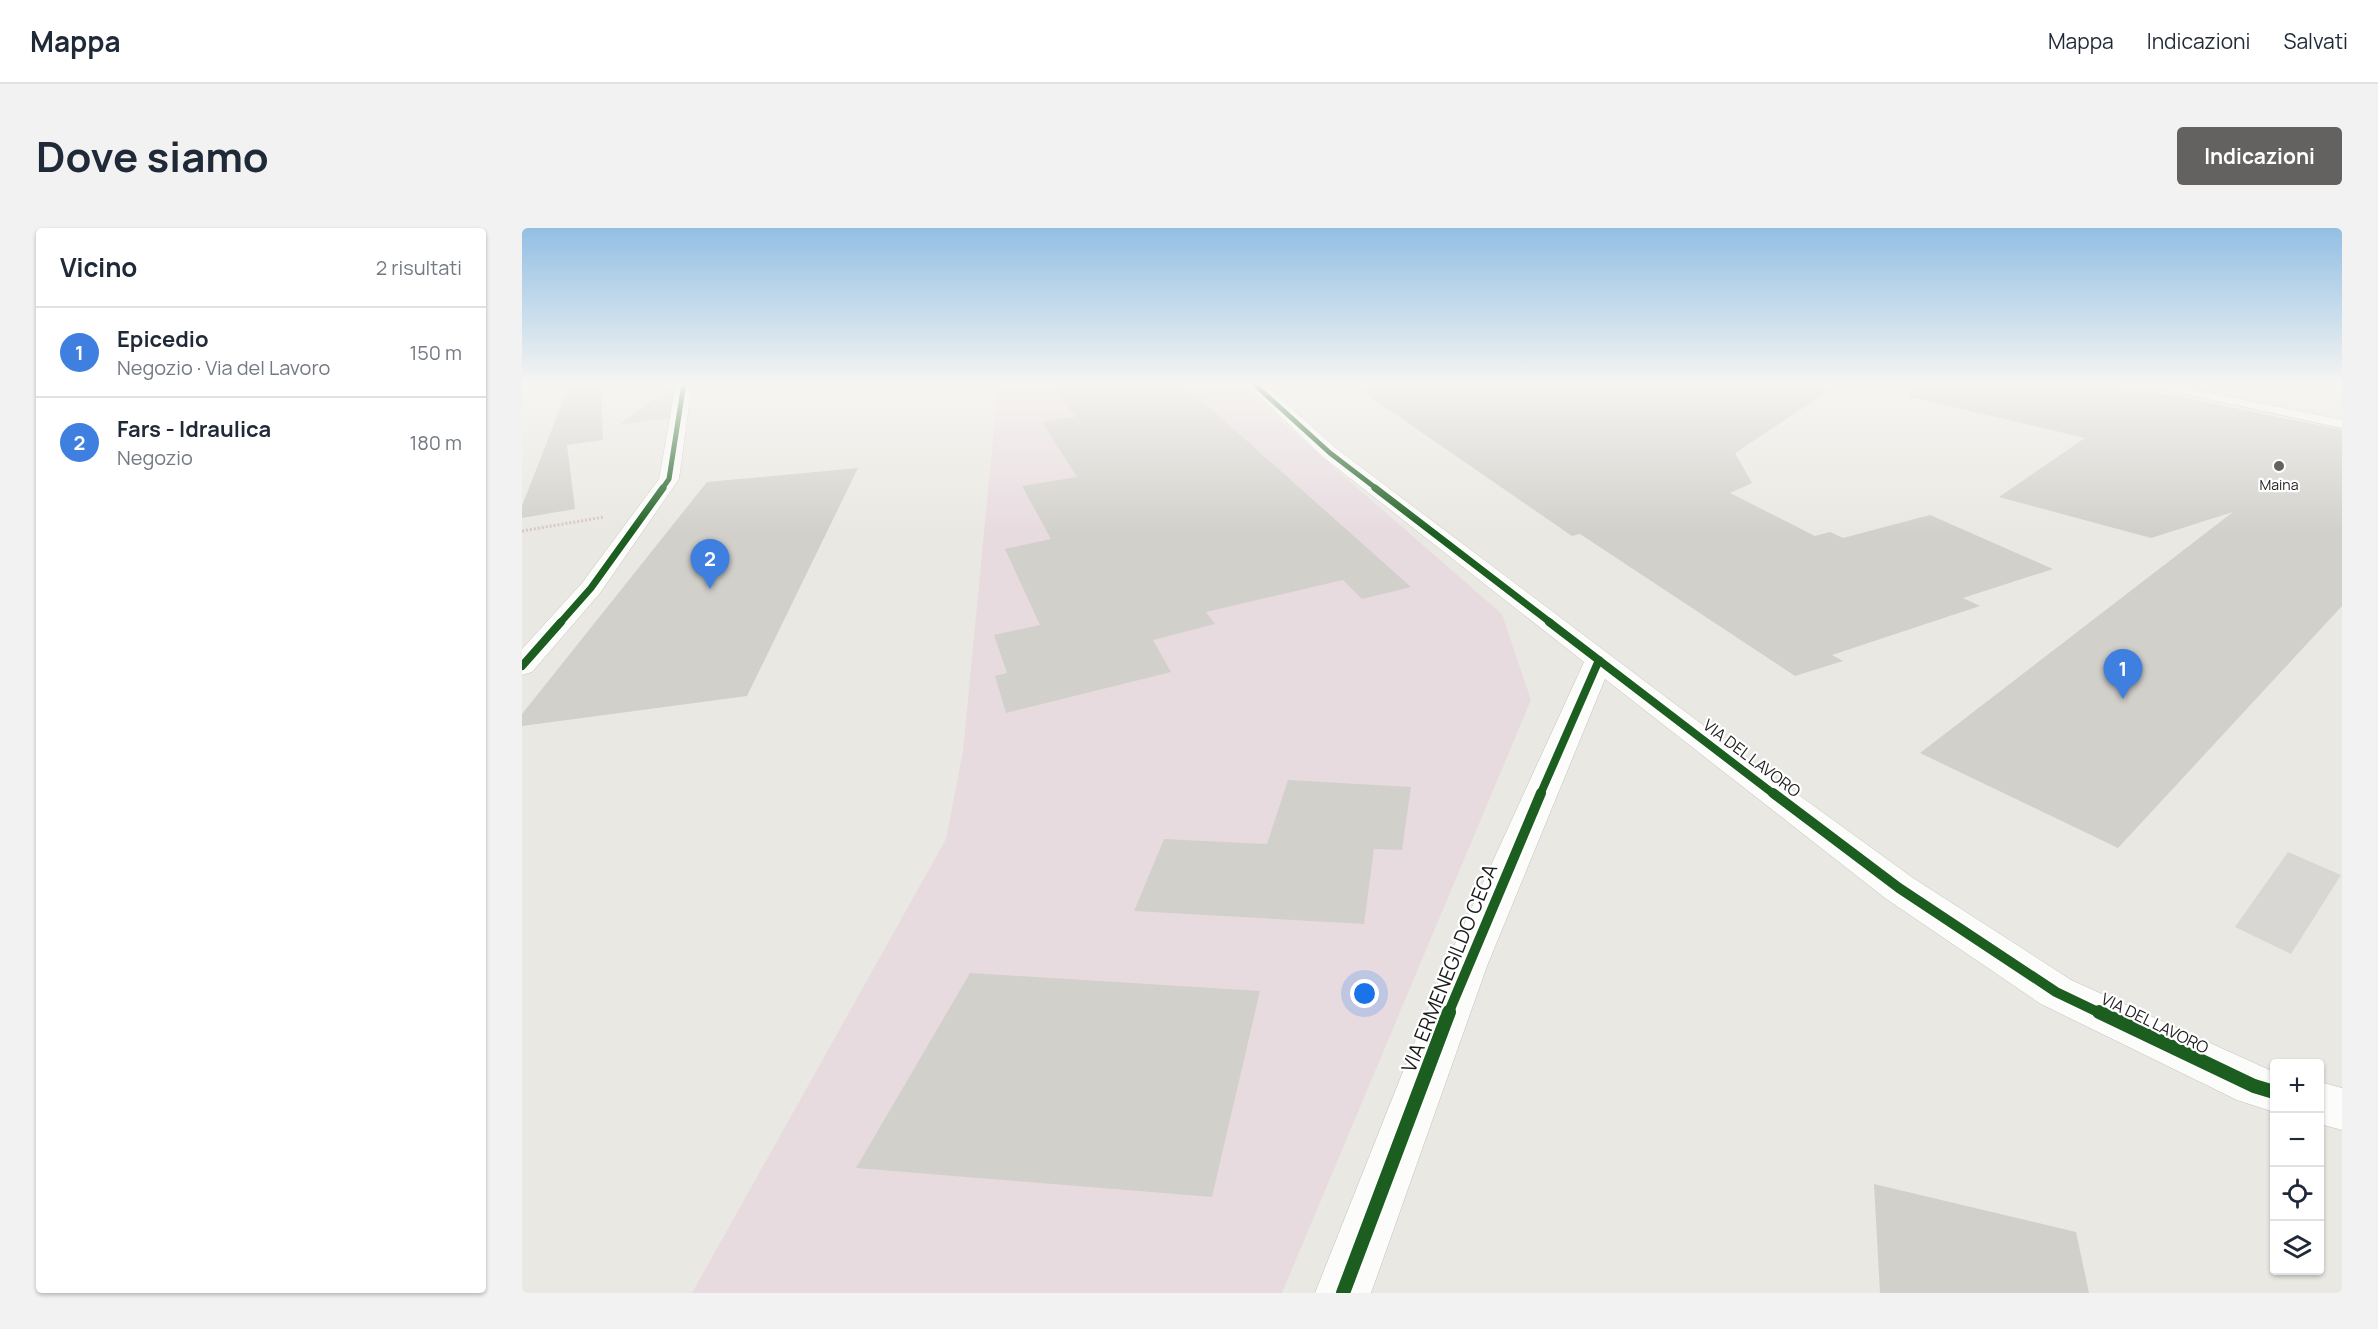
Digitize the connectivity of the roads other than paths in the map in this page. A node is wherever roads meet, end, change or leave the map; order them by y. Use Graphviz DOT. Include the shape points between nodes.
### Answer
graph roads {
  1 [pos="676,433"];
  2 [pos="1307,433"];
  3 [pos="1599,660"];
  4 [pos="522,666"];
  5 [pos="2270,1091"];
  6 [pos="2324,1104"];
  7 [pos="2342,1109"];
  8 [pos="1343,1293"];
  1 -- 4 [label="street" via="669,478 591,588"];
  2 -- 3 [label="street, VIA DEL LAVORO"];
  3 -- 5 [label="street, VIA DEL LAVORO" via="1899,888 2056,992"];
  3 -- 8 [label="street, VIA ERMENEGILDO CECA" via="1466,966"];
  6 -- 7 [label="street"];
}
